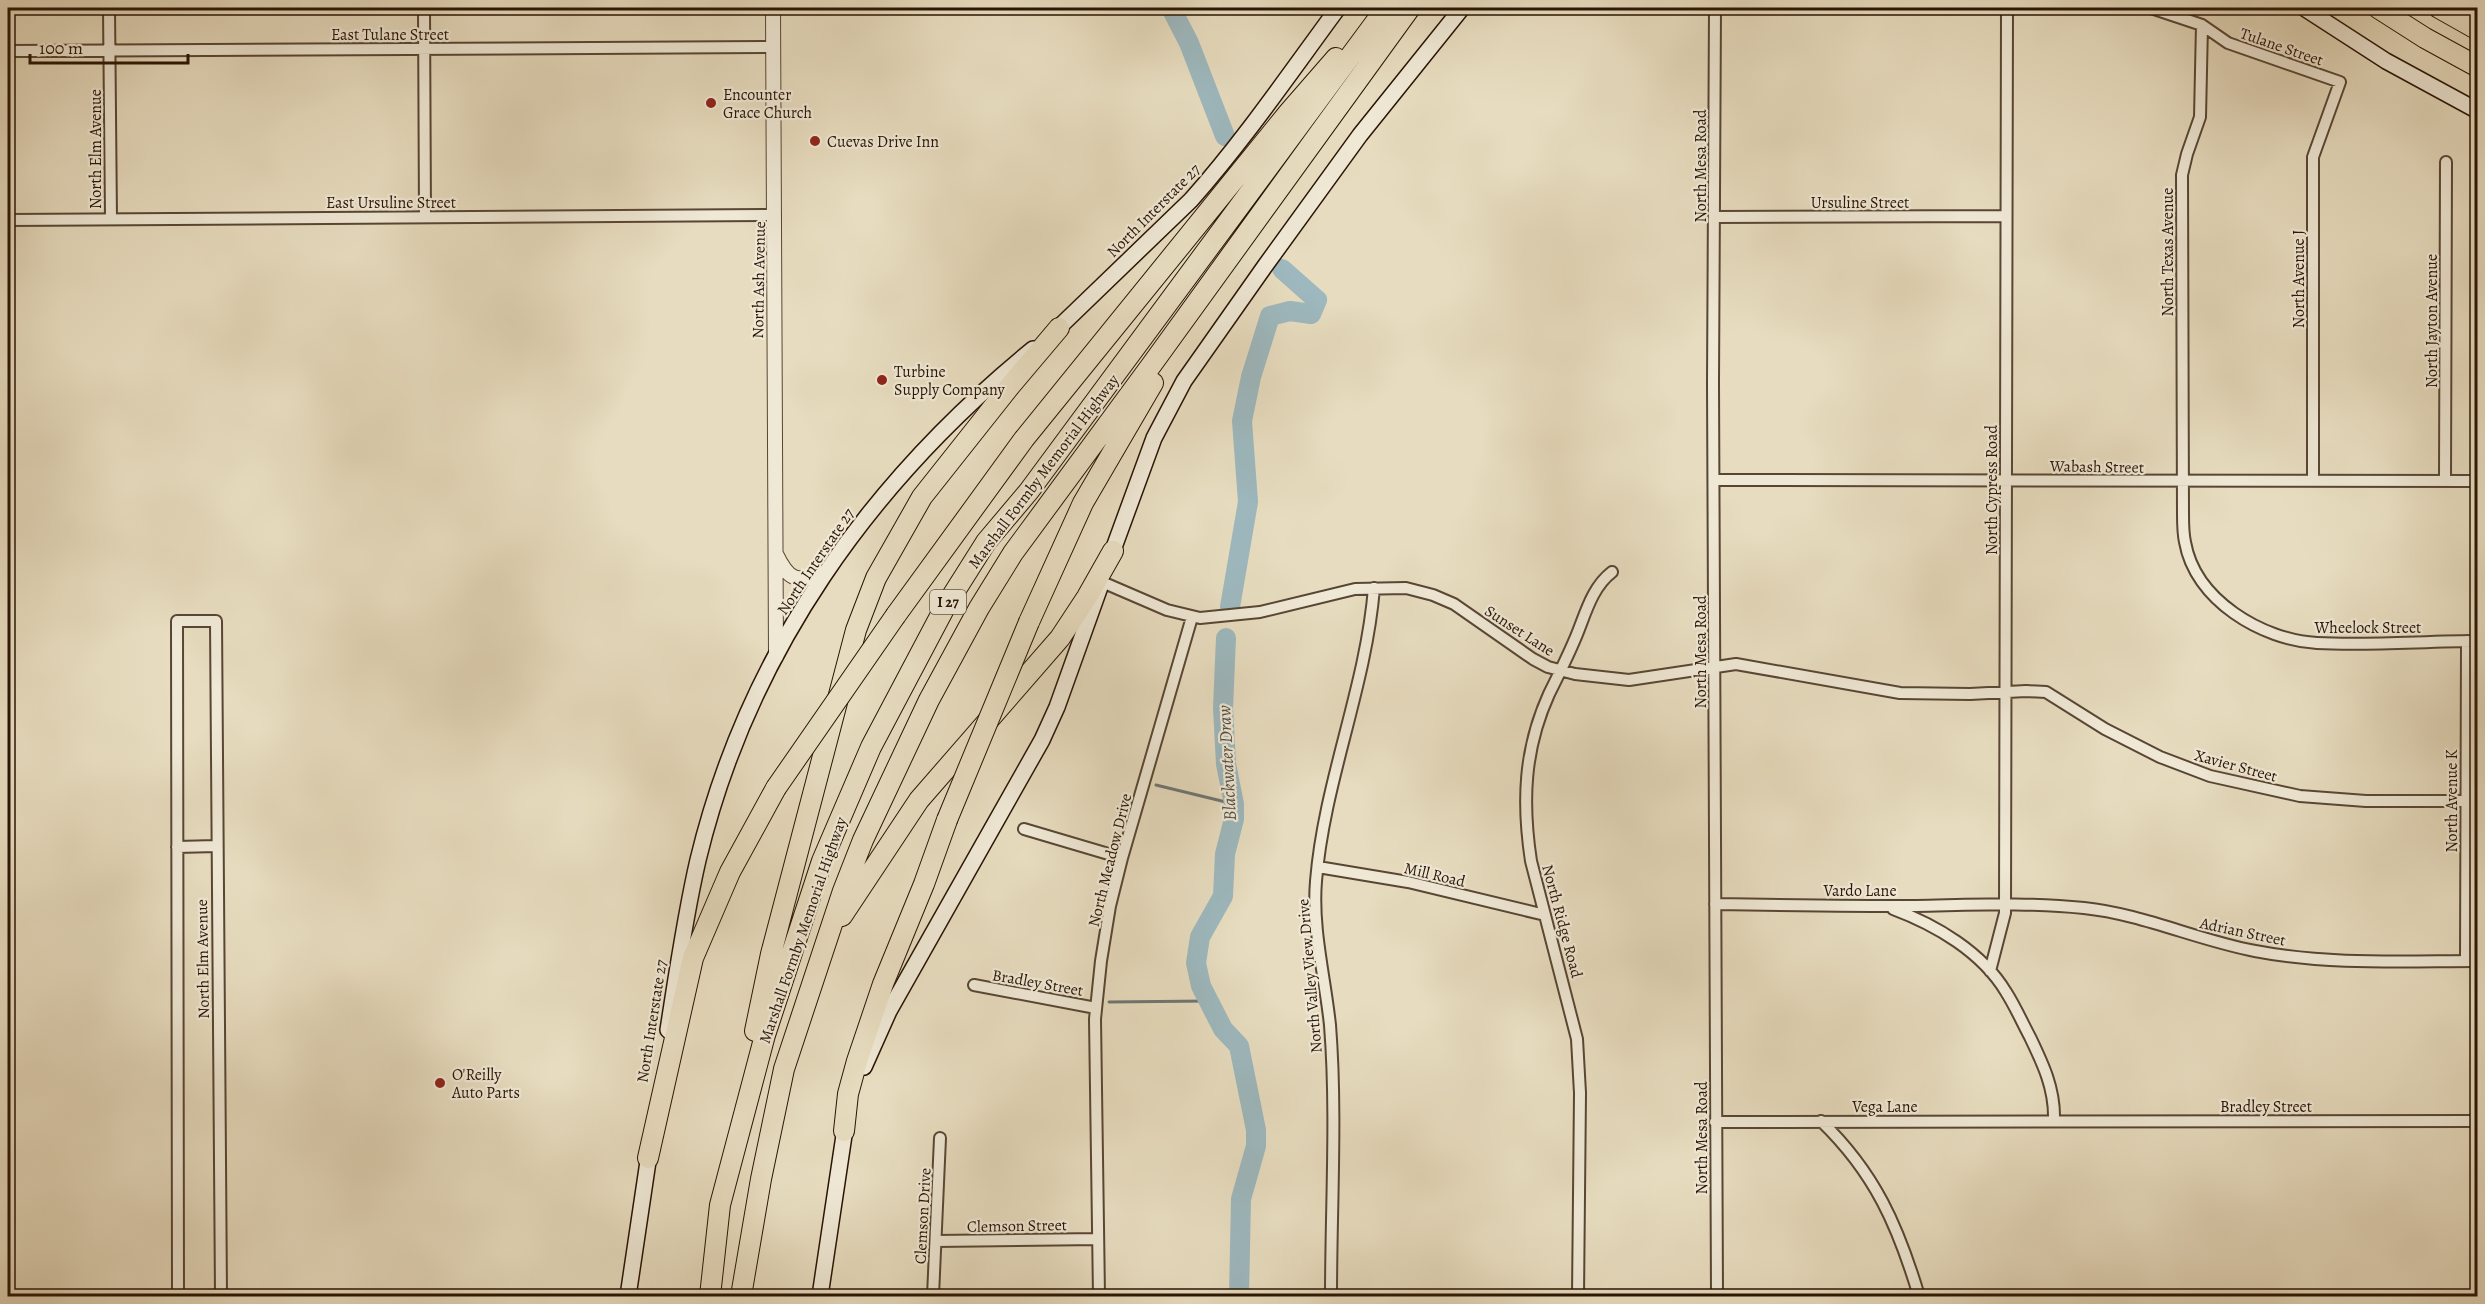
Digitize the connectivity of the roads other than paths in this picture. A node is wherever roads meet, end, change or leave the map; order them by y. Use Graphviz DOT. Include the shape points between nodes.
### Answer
graph roads {
  1 [pos="109,8"];
  2 [pos="424,8"];
  3 [pos="773,8"];
  4 [pos="1338,8"];
  5 [pos="1378,8"];
  6 [pos="1386,8"];
  7 [pos="1410,8"];
  8 [pos="1462,8"];
  9 [pos="1715,8"];
  10 [pos="2007,8"];
  11 [pos="2151,8"];
  12 [pos="2304,8"];
  13 [pos="2378,8"];
  14 [pos="2439,8"];
  15 [pos="2202,25"];
  16 [pos="2478,30"];
  17 [pos="774,47"];
  18 [pos="424,49"];
  19 [pos="8,51"];
  20 [pos="110,51"];
  21 [pos="2478,67"];
  22 [pos="2340,82"];
  23 [pos="2478,111"];
  24 [pos="2446,162"];
  25 [pos="775,215"];
  26 [pos="2005,216"];
  27 [pos="425,217"];
  28 [pos="1715,217"];
  29 [pos="111,219"];
  30 [pos="8,220"];
  31 [pos="1245,234"];
  32 [pos="1059,328"];
  33 [pos="2006,479"];
  34 [pos="1715,480"];
  35 [pos="2183,481"];
  36 [pos="2313,481"];
  37 [pos="2445,481"];
  38 [pos="2478,481"];
  39 [pos="1113,551"];
  40 [pos="775,552"];
  41 [pos="1612,572"];
  42 [pos="824,575"];
  43 [pos="1102,582"];
  44 [pos="1374,588"];
  45 [pos="1192,617"];
  46 [pos="2473,641"];
  47 [pos="776,656"];
  48 [pos="1715,666"];
  49 [pos="1561,671"];
  50 [pos="2006,692"];
  51 [pos="2465,801"];
  52 [pos="2478,801"];
  53 [pos="1024,829"];
  54 [pos="216,846"];
  55 [pos="177,847"];
  56 [pos="1122,858"];
  57 [pos="1318,867"];
  58 [pos="1715,904"];
  59 [pos="2005,904"];
  60 [pos="1885,905"];
  61 [pos="1545,915"];
  62 [pos="828,939"];
  63 [pos="2472,961"];
  64 [pos="1990,971"];
  65 [pos="974,985"];
  66 [pos="1096,1008"];
  67 [pos="2054,1120"];
  68 [pos="1821,1121"];
  69 [pos="2478,1121"];
  70 [pos="1715,1122"];
  71 [pos="844,1131"];
  72 [pos="940,1138"];
  73 [pos="648,1158"];
  74 [pos="720,1205"];
  75 [pos="1098,1239"];
  76 [pos="936,1241"];
  77 [pos="178,1296"];
  78 [pos="221,1296"];
  79 [pos="628,1296"];
  80 [pos="710,1296"];
  81 [pos="741,1296"];
  82 [pos="820,1296"];
  83 [pos="933,1296"];
  84 [pos="1099,1296"];
  85 [pos="1331,1296"];
  86 [pos="1578,1296"];
  87 [pos="1717,1296"];
  88 [pos="1919,1296"];
  1 -- 20 [label="street, North Elm Avenue"];
  2 -- 18 [label="street"];
  3 -- 17 [label="street, North Ash Avenue"];
  4 -- 32 [label="main road, North Interstate 27" via="1244,136 1191,200"];
  5 -- 73 [label="highway, bridge" via="1288,112 1057,398 896,615 777,788 729,872 693,958"];
  6 -- 74 [label="highway, Marshall Formby Memorial Highway / I 27" via="1029,491 986,542 940,617 871,747 822,861 765,1035"];
  7 -- 31 [label="highway, Marshall Formby Memorial Highway / I 27"];
  8 -- 39 [label="main road" via="1360,135 1184,381 1154,438"];
  9 -- 28 [label="street, North Mesa Road"];
  10 -- 26 [label="street, North Cypress Road"];
  11 -- 15 [label="street, Tulane Street"];
  12 -- 23 [label="main road" via="2386,61"];
  13 -- 21 [label="highway"];
  14 -- 16 [label="highway"];
  15 -- 22 [label="street, Tulane Street" via="2228,43"];
  15 -- 35 [label="street, North Texas Avenue" via="2200,117 2182,175"];
  17 -- 18 [label="street, East Tulane Street"];
  17 -- 25 [label="street, North Ash Avenue"];
  18 -- 20 [label="street, East Tulane Street"];
  18 -- 27 [label="street"];
  19 -- 20 [label="street, East Tulane Street"];
  20 -- 29 [label="street, North Elm Avenue"];
  22 -- 36 [label="street, North Avenue J" via="2313,157"];
  24 -- 37 [label="street, North Jayton Avenue"];
  25 -- 27 [label="street, East Ursuline Street"];
  25 -- 40 [label="street, North Ash Avenue"];
  26 -- 28 [label="street, Ursuline Street"];
  26 -- 33 [label="street, North Cypress Road"];
  27 -- 29 [label="street, East Ursuline Street"];
  28 -- 34 [label="street, North Mesa Road"];
  29 -- 30 [label="street, East Ursuline Street"];
  31 -- 62 [label="highway, Marshall Formby Memorial Highway / I 27" via="1018,545 979,608 878,805"];
  31 -- 71 [label="highway, bridge" via="1106,460 1059,551 883,984 857,1060"];
  32 -- 42 [label="main road, North Interstate 27" via="987,386 909,465"];
  32 -- 74 [label="highway" via="922,497 885,559 868,597 771,954"];
  33 -- 34 [label="street, Wabash Street"];
  33 -- 35 [label="street, Wabash Street"];
  33 -- 50 [label="street, North Cypress Road"];
  34 -- 48 [label="street, North Mesa Road"];
  35 -- 36 [label="street, Wabash Street"];
  35 -- 46 [label="street, Wheelock Street" via="2185,543 2195,569 2214,596 2239,617 2278,635 2316,643"];
  36 -- 37 [label="street, Wabash Street"];
  37 -- 38 [label="street, Wabash Street"];
  39 -- 43 [label="main road"];
  39 -- 62 [label="highway" via="1060,638 919,800"];
  40 -- 42 [label="street" via="791,576 810,579"];
  40 -- 47 [label="street, North Ash Avenue"];
  41 -- 49 [label="street, North Ridge Road" via="1597,586"];
  42 -- 47 [label="main road, North Interstate 27"];
  43 -- 45 [label="street, Sunset Lane"];
  43 -- 71 [label="main road" via="1042,740 889,1011 854,1092"];
  44 -- 45 [label="street, Sunset Lane" via="1342,591 1260,612"];
  44 -- 49 [label="street, Sunset Lane" via="1406,588 1454,604 1533,659"];
  44 -- 57 [label="street, North Valley View Drive" via="1371,625"];
  45 -- 56 [label="street, North Meadow Drive"];
  46 -- 51 [label="street, North Avenue K"];
  47 -- 73 [label="main road, North Interstate 27" via="743,725 699,859"];
  48 -- 49 [label="street, Sunset Lane" via="1629,680"];
  48 -- 50 [label="street, Sunset Lane" via="1750,665 1900,693"];
  48 -- 58 [label="street, North Mesa Road"];
  49 -- 61 [label="street, North Ridge Road" via="1538,723 1525,789 1528,842"];
  50 -- 51 [label="street, Xavier Street" via="2046,692 2160,758 2242,784 2300,796"];
  50 -- 59 [label="street, North Cypress Road"];
  51 -- 52 [label="street, Xavier Street"];
  51 -- 63 [label="street, North Avenue K"];
  53 -- 56 [label="street"];
  54 -- 55 [label="street"];
  54 -- 55 [label="street, North Elm Avenue" via="216,621 177,621"];
  54 -- 78 [label="street, North Elm Avenue"];
  55 -- 77 [label="street, North Elm Avenue"];
  56 -- 66 [label="street, North Meadow Drive" via="1110,906"];
  57 -- 61 [label="street, Mill Road" via="1408,882"];
  57 -- 85 [label="street, North Valley View Drive" via="1315,899 1332,1069"];
  58 -- 60 [label="street, Vardo Lane"];
  58 -- 70 [label="street, North Mesa Road"];
  59 -- 60 [label="street, Vardo Lane"];
  59 -- 63 [label="street, Adrian Street" via="2085,908 2130,916 2196,937 2310,959"];
  59 -- 64 [label="street, North Cypress Road"];
  60 -- 64 [label="street" via="1946,934"];
  61 -- 86 [label="street, North Ridge Road" via="1568,1000 1579,1063"];
  62 -- 81 [label="highway, Marshall Formby Memorial Highway / I 27" via="784,1069"];
  64 -- 67 [label="street" via="2007,992 2044,1065 2055,1099"];
  65 -- 66 [label="street, Bradley Street"];
  66 -- 75 [label="street, North Meadow Drive"];
  67 -- 68 [label="street, Vega Lane"];
  67 -- 69 [label="street, Bradley Street"];
  68 -- 70 [label="street, Vega Lane"];
  68 -- 88 [label="street" via="1879,1194 1906,1253"];
  70 -- 87 [label="street, North Mesa Road"];
  71 -- 82 [label="main road"];
  72 -- 76 [label="street, Clemson Drive"];
  73 -- 79 [label="main road, North Interstate 27"];
  74 -- 80 [label="highway, Marshall Formby Memorial Highway / I 27"];
  75 -- 76 [label="street, Clemson Street"];
  75 -- 84 [label="street, North Meadow Drive"];
  76 -- 83 [label="street, Clemson Drive"];
}
